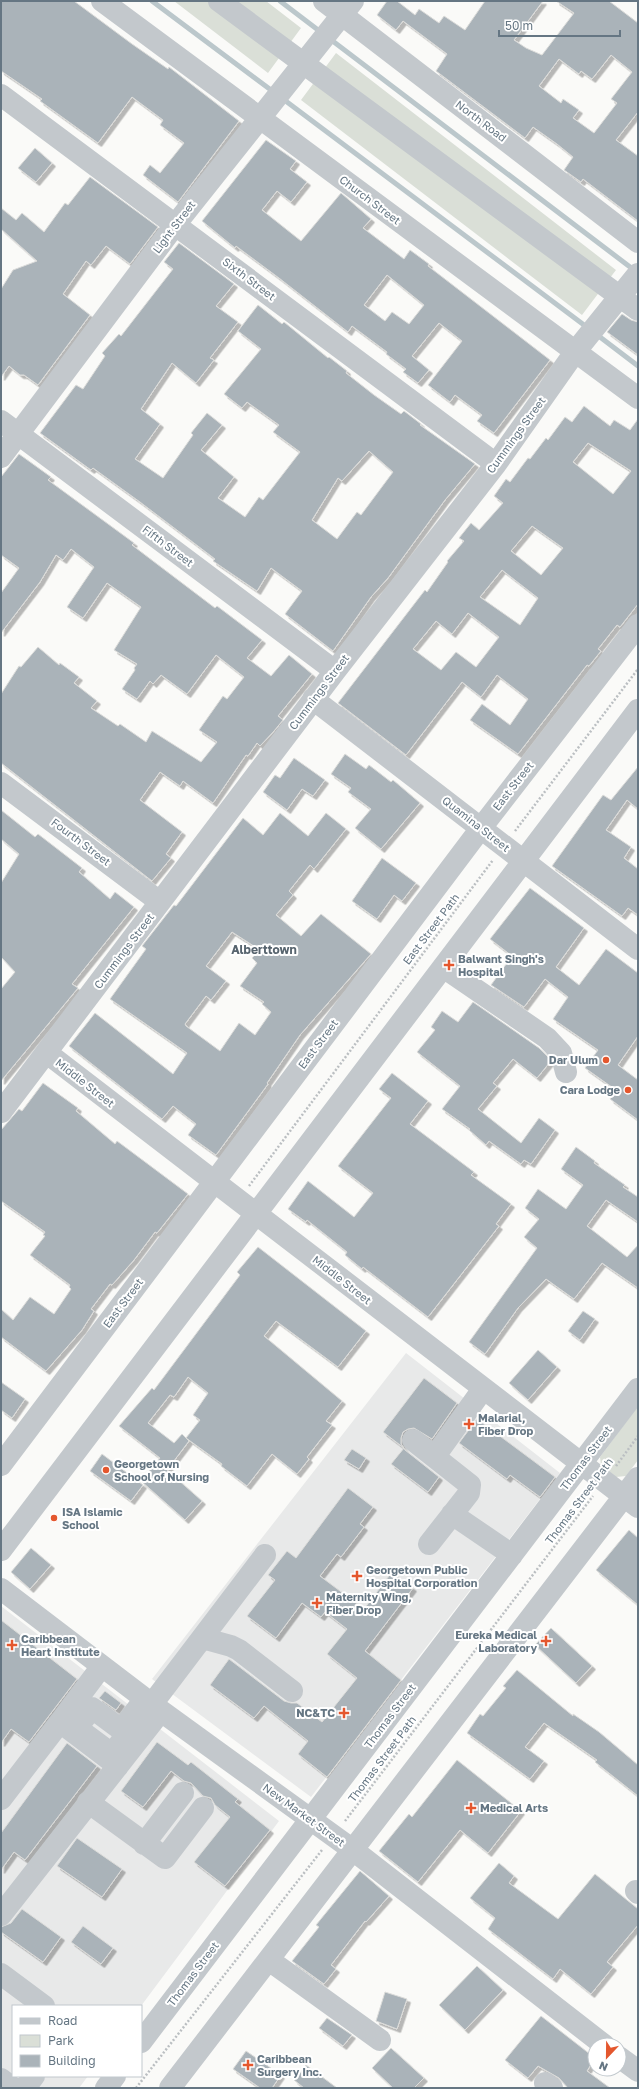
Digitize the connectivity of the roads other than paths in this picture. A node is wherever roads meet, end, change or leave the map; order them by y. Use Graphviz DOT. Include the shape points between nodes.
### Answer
graph roads {
  1 [pos="102,1"];
  2 [pos="219,1"];
  3 [pos="324,1"];
  4 [pos="347,8"];
  5 [pos="304,64"];
  6 [pos="1,95"];
  7 [pos="260,118"];
  8 [pos="175,224"];
  9 [pos="638,242"];
  10 [pos="637,275"];
  11 [pos="620,296"];
  12 [pos="638,310"];
  13 [pos="575,352"];
  14 [pos="638,398"];
  15 [pos="1,421"];
  16 [pos="18,434"];
  17 [pos="1,457"];
  18 [pos="496,464"];
  19 [pos="638,625"];
  20 [pos="334,671"];
  21 [pos="313,699"];
  22 [pos="638,710"];
  23 [pos="1,783"];
  24 [pos="481,828"];
  25 [pos="524,861"];
  26 [pos="160,902"];
  27 [pos="638,949"];
  28 [pos="443,967"];
  29 [pos="47,1053"];
  30 [pos="566,1072"];
  31 [pos="1,1112"];
  32 [pos="214,1182"];
  33 [pos="256,1214"];
  34 [pos="483,1389"];
  35 [pos="638,1389"];
  36 [pos="414,1440"];
  37 [pos="435,1456"];
  38 [pos="582,1463"];
  39 [pos="1,1465"];
  40 [pos="638,1478"];
  41 [pos="631,1502"];
  42 [pos="452,1514"];
  43 [pos="429,1544"];
  44 [pos="1,1550"];
  45 [pos="265,1555"];
  46 [pos="512,1555"];
  47 [pos="1,1589"];
  48 [pos="202,1638"];
  49 [pos="102,1666"];
  50 [pos="292,1691"];
  51 [pos="153,1705"];
  52 [pos="60,1722"];
  53 [pos="122,1730"];
  54 [pos="118,1766"];
  55 [pos="183,1793"];
  56 [pos="1,1799"];
  57 [pos="88,1802"];
  58 [pos="203,1808"];
  59 [pos="311,1819"];
  60 [pos="144,1844"];
  61 [pos="353,1850"];
  62 [pos="1,1915"];
  63 [pos="269,1960"];
  64 [pos="1,1974"];
  65 [pos="43,2005"];
  66 [pos="594,2037"];
  67 [pos="380,2040"];
  68 [pos="142,2041"];
  69 [pos="627,2063"];
  70 [pos="638,2071"];
  71 [pos="33,2077"];
  72 [pos="114,2077"];
  73 [pos="1,2079"];
  74 [pos="13,2088"];
  75 [pos="25,2088"];
  76 [pos="106,2088"];
  77 [pos="170,2088"];
  1 -- 7 [label="street, Church Street"];
  2 -- 5 [label="street"];
  3 -- 4 [label="street, North Road"];
  4 -- 5 [label="street, Light Street"];
  4 -- 9 [label="street, North Road"];
  5 -- 7 [label="street, Light Street"];
  5 -- 11 [label="street"];
  6 -- 8 [label="street, Sixth Street"];
  7 -- 8 [label="street, Light Street"];
  7 -- 13 [label="street, Church Street"];
  8 -- 16 [label="street, Light Street"];
  8 -- 18 [label="street, Sixth Street"];
  10 -- 11 [label="street, Cummings Street"];
  11 -- 12 [label="street"];
  11 -- 13 [label="street, Cummings Street"];
  13 -- 14 [label="street, Church Street"];
  13 -- 18 [label="street, Cummings Street"];
  15 -- 16 [label="street, Fifth Street"];
  16 -- 17 [label="street, Light Street"];
  16 -- 20 [label="street, Fifth Street"];
  18 -- 20 [label="street, Cummings Street"];
  19 -- 24 [label="street, East Street"];
  20 -- 21 [label="street, Cummings Street"];
  21 -- 24 [label="street, Quamina Street"];
  21 -- 26 [label="street, Cummings Street"];
  22 -- 25 [label="street"];
  23 -- 26 [label="street, Fourth Street"];
  24 -- 25 [label="street, Quamina Street"];
  24 -- 32 [label="street, East Street"];
  25 -- 27 [label="street, Quamina Street"];
  25 -- 28 [label="street"];
  26 -- 29 [label="street, Cummings Street"];
  28 -- 30 [label="street" via="547,1038 561,1053"];
  28 -- 33 [label="street"];
  29 -- 31 [label="street, Cummings Street"];
  29 -- 32 [label="street, Middle Street"];
  32 -- 33 [label="street, Middle Street"];
  32 -- 39 [label="street, East Street"];
  33 -- 34 [label="street, Middle Street"];
  33 -- 44 [label="street"];
  34 -- 37 [label="street"];
  34 -- 38 [label="street, Middle Street"];
  35 -- 38 [label="street, Thomas Street"];
  36 -- 37 [label="street"];
  37 -- 42 [label="street" via="470,1486 469,1492"];
  38 -- 41 [label="street, Middle Street"];
  38 -- 46 [label="street, Thomas Street"];
  40 -- 41 [label="street"];
  41 -- 61 [label="street"];
  42 -- 43 [label="street"];
  42 -- 46 [label="street"];
  45 -- 48 [label="street"];
  46 -- 59 [label="street, Thomas Street"];
  47 -- 49 [label="street, New Market Street"];
  48 -- 50 [label="street" via="239,1650"];
  48 -- 51 [label="street"];
  49 -- 51 [label="street, New Market Street"];
  49 -- 52 [label="street"];
  51 -- 53 [label="street"];
  51 -- 54 [label="street"];
  51 -- 59 [label="street, New Market Street"];
  52 -- 54 [label="street"];
  52 -- 56 [label="street"];
  54 -- 57 [label="street"];
  55 -- 60 [label="street"];
  57 -- 60 [label="street"];
  57 -- 62 [label="street"];
  58 -- 60 [label="street" via="166,1858"];
  59 -- 61 [label="street, New Market Street"];
  59 -- 68 [label="street, Thomas Street"];
  61 -- 63 [label="street"];
  61 -- 66 [label="street, New Market Street"];
  63 -- 67 [label="street"];
  63 -- 77 [label="street"];
  64 -- 65 [label="street"];
  69 -- 70 [label="street"];
  71 -- 75 [label="street"];
  72 -- 76 [label="street"];
  73 -- 74 [label="street"];
}
